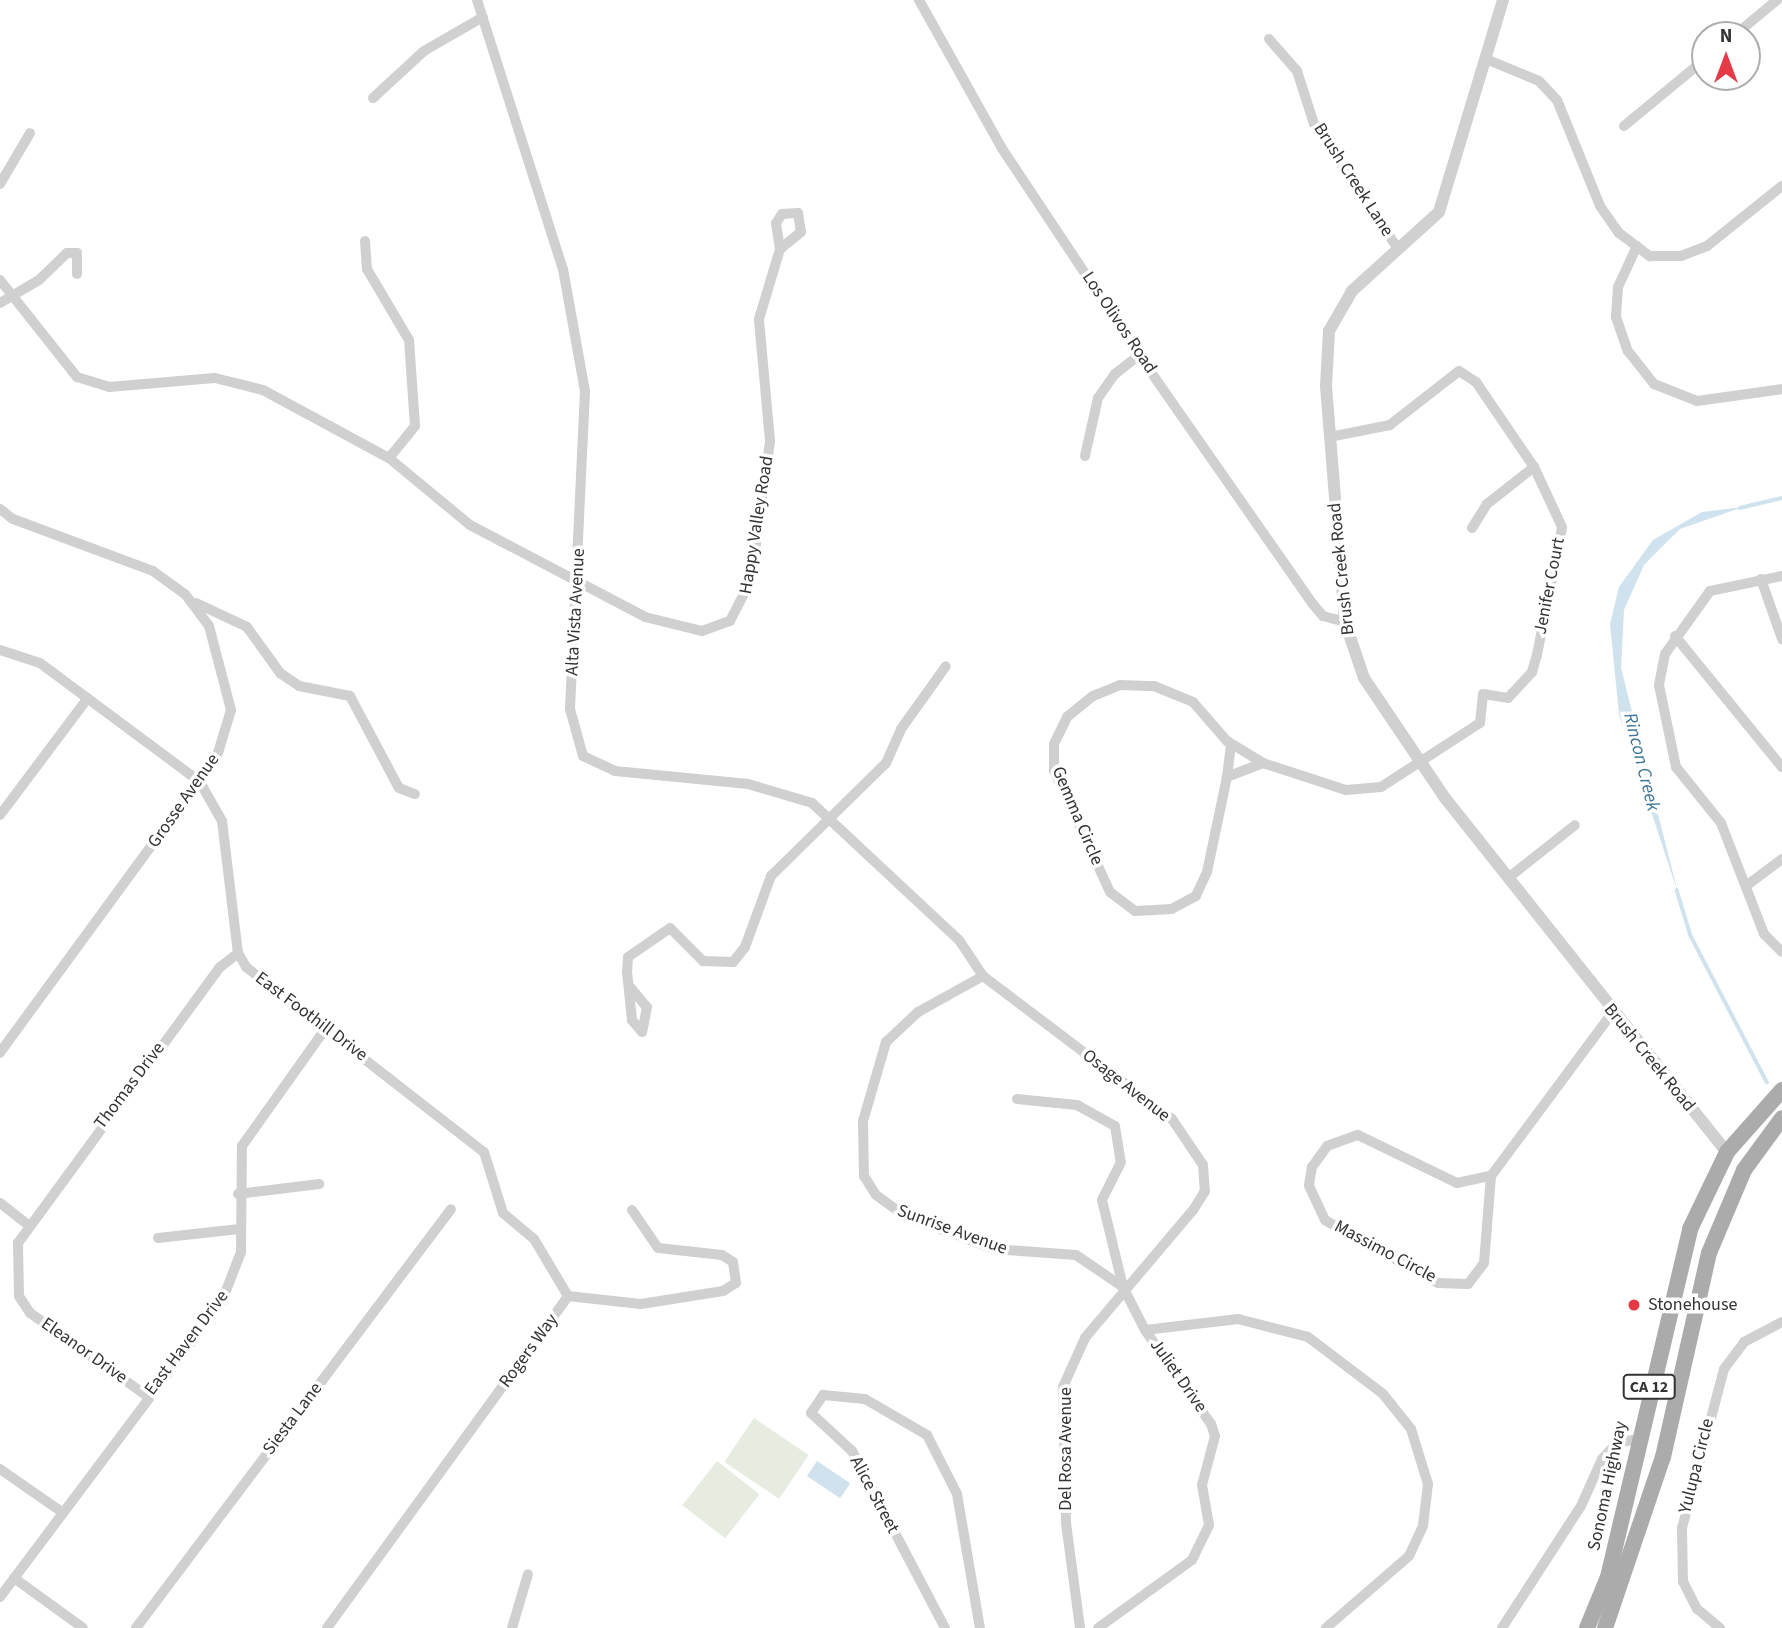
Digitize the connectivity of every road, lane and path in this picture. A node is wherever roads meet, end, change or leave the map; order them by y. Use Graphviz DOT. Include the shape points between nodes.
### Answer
graph roads {
  1 [pos="477,0"];
  2 [pos="919,0"];
  3 [pos="1503,0"];
  4 [pos="1777,0"];
  5 [pos="483,17"];
  6 [pos="1752,21"];
  7 [pos="1269,39"];
  8 [pos="1486,59"];
  9 [pos="1691,71"];
  10 [pos="373,98"];
  11 [pos="1624,126"];
  12 [pos="30,133"];
  13 [pos="0,184"];
  14 [pos="1782,186"];
  15 [pos="365,241"];
  16 [pos="1637,246"];
  17 [pos="1398,248"];
  18 [pos="780,249"];
  19 [pos="77,274"];
  20 [pos="0,280"];
  21 [pos="9,296"];
  22 [pos="0,303"];
  23 [pos="1139,355"];
  24 [pos="1782,389"];
  25 [pos="1330,437"];
  26 [pos="1085,456"];
  27 [pos="389,458"];
  28 [pos="1534,467"];
  29 [pos="0,509"];
  30 [pos="1472,528"];
  31 [pos="1782,576"];
  32 [pos="1761,579"];
  33 [pos="577,582"];
  34 [pos="192,601"];
  35 [pos="1345,622"];
  36 [pos="1675,636"];
  37 [pos="1782,639"];
  38 [pos="0,650"];
  39 [pos="946,666"];
  40 [pos="88,698"];
  41 [pos="1231,745"];
  42 [pos="1263,763"];
  43 [pos="1423,765"];
  44 [pos="1782,767"];
  45 [pos="1227,777"];
  46 [pos="200,782"];
  47 [pos="415,794"];
  48 [pos="0,815"];
  49 [pos="830,819"];
  50 [pos="1575,825"];
  51 [pos="1782,859"];
  52 [pos="1508,878"];
  53 [pos="1746,886"];
  54 [pos="238,953"];
  55 [pos="1782,953"];
  56 [pos="983,976"];
  57 [pos="630,987"];
  58 [pos="1612,1013"];
  59 [pos="326,1028"];
  60 [pos="0,1032"];
  61 [pos="9,1040"];
  62 [pos="0,1053"];
  63 [pos="1782,1090"];
  64 [pos="1017,1100"];
  65 [pos="1779,1122"];
  66 [pos="1727,1152"];
  67 [pos="1744,1170"];
  68 [pos="1491,1176"];
  69 [pos="319,1184"];
  70 [pos="238,1194"];
  71 [pos="0,1203"];
  72 [pos="451,1209"];
  73 [pos="632,1210"];
  74 [pos="27,1224"];
  75 [pos="240,1229"];
  76 [pos="158,1238"];
  77 [pos="1123,1287"];
  78 [pos="568,1296"];
  79 [pos="1782,1322"];
  80 [pos="1144,1330"];
  81 [pos="147,1396"];
  82 [pos="1637,1439"];
  83 [pos="0,1469"];
  84 [pos="59,1510"];
  85 [pos="528,1574"];
  86 [pos="14,1578"];
  87 [pos="0,1597"];
  88 [pos="83,1628"];
  89 [pos="136,1628"];
  90 [pos="327,1628"];
  91 [pos="512,1628"];
  92 [pos="945,1628"];
  93 [pos="980,1628"];
  94 [pos="1080,1628"];
  95 [pos="1098,1628"];
  96 [pos="1326,1628"];
  97 [pos="1502,1628"];
  98 [pos="1587,1628"];
  99 [pos="1605,1628"];
  100 [pos="1720,1628"];
  1 -- 5 [label="street, Alta Vista Avenue"];
  2 -- 23 [label="street, Los Olivos Road" via="1002,147"];
  3 -- 8 [label="street, Brush Creek Road"];
  4 -- 6 [label="street"];
  5 -- 10 [label="street" via="434,44"];
  5 -- 33 [label="street, Alta Vista Avenue" via="572,310 586,463"];
  7 -- 17 [label="street, Brush Creek Lane" via="1297,71 1314,124"];
  8 -- 16 [label="street" via="1539,81 1557,100 1600,206"];
  8 -- 17 [label="street, Brush Creek Road" via="1447,196 1439,212"];
  9 -- 11 [label="street"];
  12 -- 13 [label="street"];
  14 -- 16 [label="street" via="1696,252 1650,256"];
  15 -- 27 [label="street" via="367,269 409,340 415,426"];
  16 -- 24 [label="street" via="1618,287 1616,317 1628,351 1654,384 1697,401"];
  17 -- 25 [label="street, Brush Creek Road" via="1352,291 1332,320 1326,349"];
  18 -- 33 [label="street, Happy Valley Road" via="759,319 770,441 751,580 738,612 717,628 685,629"];
  19 -- 21 [label="street" via="77,253 67,253 39,280"];
  20 -- 21 [label="street, Happy Valley Road"];
  21 -- 22 [label="street"];
  21 -- 27 [label="street, Happy Valley Road" via="62,365 92,384 240,382 311,411"];
  23 -- 26 [label="street" via="1115,374 1098,398"];
  23 -- 35 [label="street, Los Olivos Road" via="1312,603 1323,616"];
  25 -- 28 [label="street, Jenifer Court" via="1390,425 1460,371 1476,382"];
  25 -- 35 [label="street, Brush Creek Road"];
  27 -- 33 [label="street, Happy Valley Road" via="470,525"];
  28 -- 30 [label="street" via="1487,504"];
  28 -- 43 [label="street, Jenifer Court" via="1562,527 1532,672 1508,698 1483,694 1480,723"];
  29 -- 34 [label="street, Grosse Avenue" via="13,519 153,571"];
  31 -- 32 [label="street"];
  32 -- 36 [label="street" via="1710,591"];
  32 -- 37 [label="street"];
  33 -- 49 [label="street, Alta Vista Avenue" via="570,709 583,756 615,771 785,791"];
  34 -- 46 [label="street, Grosse Avenue" via="218,651 231,710 229,734"];
  34 -- 47 [label="street" via="247,627 280,673 299,686 350,696 399,788"];
  35 -- 43 [label="street, Brush Creek Road" via="1364,678"];
  36 -- 44 [label="street"];
  36 -- 53 [label="street" via="1659,685 1676,767 1721,823"];
  38 -- 40 [label="street" via="40,663"];
  39 -- 49 [label="street" via="901,729 887,763"];
  40 -- 46 [label="street"];
  40 -- 48 [label="street"];
  41 -- 42 [label="street, Gemma Circle"];
  41 -- 45 [label="street, Gemma Circle"];
  41 -- 45 [label="street, Gemma Circle" via="1181,693 1137,684 1120,685 1079,705 1054,744 1054,771 1110,892 1135,911 1172,909 1204,884"];
  42 -- 43 [label="street, Gemma Circle" via="1363,790"];
  42 -- 45 [label="street"];
  43 -- 52 [label="street, Brush Creek Road"];
  46 -- 54 [label="street" via="222,821"];
  46 -- 61 [label="street, Grosse Avenue"];
  49 -- 56 [label="street, Alta Vista Avenue" via="959,940"];
  49 -- 57 [label="street" via="771,876 745,947 733,962 703,961 670,928 628,957"];
  50 -- 52 [label="street"];
  51 -- 53 [label="street"];
  52 -- 58 [label="street, Brush Creek Road"];
  53 -- 55 [label="street" via="1765,934"];
  54 -- 59 [label="street, East Foothill Drive" via="246,967"];
  54 -- 74 [label="street, Thomas Drive" via="219,968"];
  56 -- 77 [label="street, Osage Avenue" via="1151,1101 1203,1165 1205,1191 1193,1210"];
  56 -- 77 [label="street, Sunrise Avenue" via="918,1012 886,1042 863,1121 864,1176 876,1195 905,1216 994,1249 1076,1255"];
  58 -- 66 [label="street, Brush Creek Road"];
  58 -- 68 [label="street"];
  59 -- 70 [label="street, East Haven Drive" via="243,1146"];
  59 -- 78 [label="street, East Foothill Drive" via="484,1152 503,1213 534,1239"];
  60 -- 61 [label="street"];
  61 -- 62 [label="street, Grosse Avenue"];
  63 -- 66 [label="main road, Sonoma Highway / CA 12"];
  64 -- 77 [label="street" via="1077,1105 1115,1126 1121,1162 1102,1200"];
  65 -- 67 [label="main road, Sonoma Highway / CA 12"];
  66 -- 67 [label="main road"];
  66 -- 82 [label="main road, Sonoma Highway / CA 12" via="1690,1228"];
  67 -- 99 [label="main road, Sonoma Highway / CA 12" via="1709,1253 1663,1457"];
  68 -- 68 [label="street, Massimo Circle" via="1457,1183 1358,1135 1328,1146 1312,1167 1309,1185 1325,1220 1438,1283 1468,1284 1484,1263"];
  69 -- 70 [label="street"];
  70 -- 75 [label="street, East Haven Drive"];
  71 -- 74 [label="street"];
  72 -- 89 [label="street, Siesta Lane"];
  73 -- 78 [label="street, Rogers Way" via="658,1248 722,1255 733,1262 736,1283 723,1291 641,1304"];
  74 -- 81 [label="street, Eleanor Drive" via="18,1242 16,1270 19,1296 30,1313"];
  75 -- 76 [label="street"];
  75 -- 81 [label="street, East Haven Drive" via="232,1283"];
  77 -- 80 [label="street, Sunrise Avenue"];
  77 -- 94 [label="street, Del Rosa Avenue" via="1085,1338 1063,1387 1066,1523"];
  78 -- 90 [label="street, Rogers Way"];
  79 -- 100 [label="street, Yulupa Circle" via="1744,1342 1724,1369 1682,1528 1683,1582 1697,1609"];
  80 -- 95 [label="street, Juliet Drive" via="1187,1383 1215,1436 1202,1485 1209,1525 1203,1545"];
  80 -- 96 [label="street" via="1238,1319 1308,1337 1383,1394 1411,1429 1428,1484 1423,1526 1401,1564"];
  81 -- 84 [label="street, East Haven Drive"];
  82 -- 97 [label="street" via="1617,1443 1602,1458 1581,1506"];
  82 -- 98 [label="main road, Sonoma Highway / CA 12" via="1608,1577"];
  83 -- 84 [label="street"];
  84 -- 86 [label="street, East Haven Drive"];
  85 -- 91 [label="street"];
  86 -- 87 [label="street, East Haven Drive"];
  86 -- 88 [label="street"];
  92 -- 93 [label="street, Alice Street" via="852,1451 811,1413 823,1395 865,1399 927,1435 957,1494"];
}
